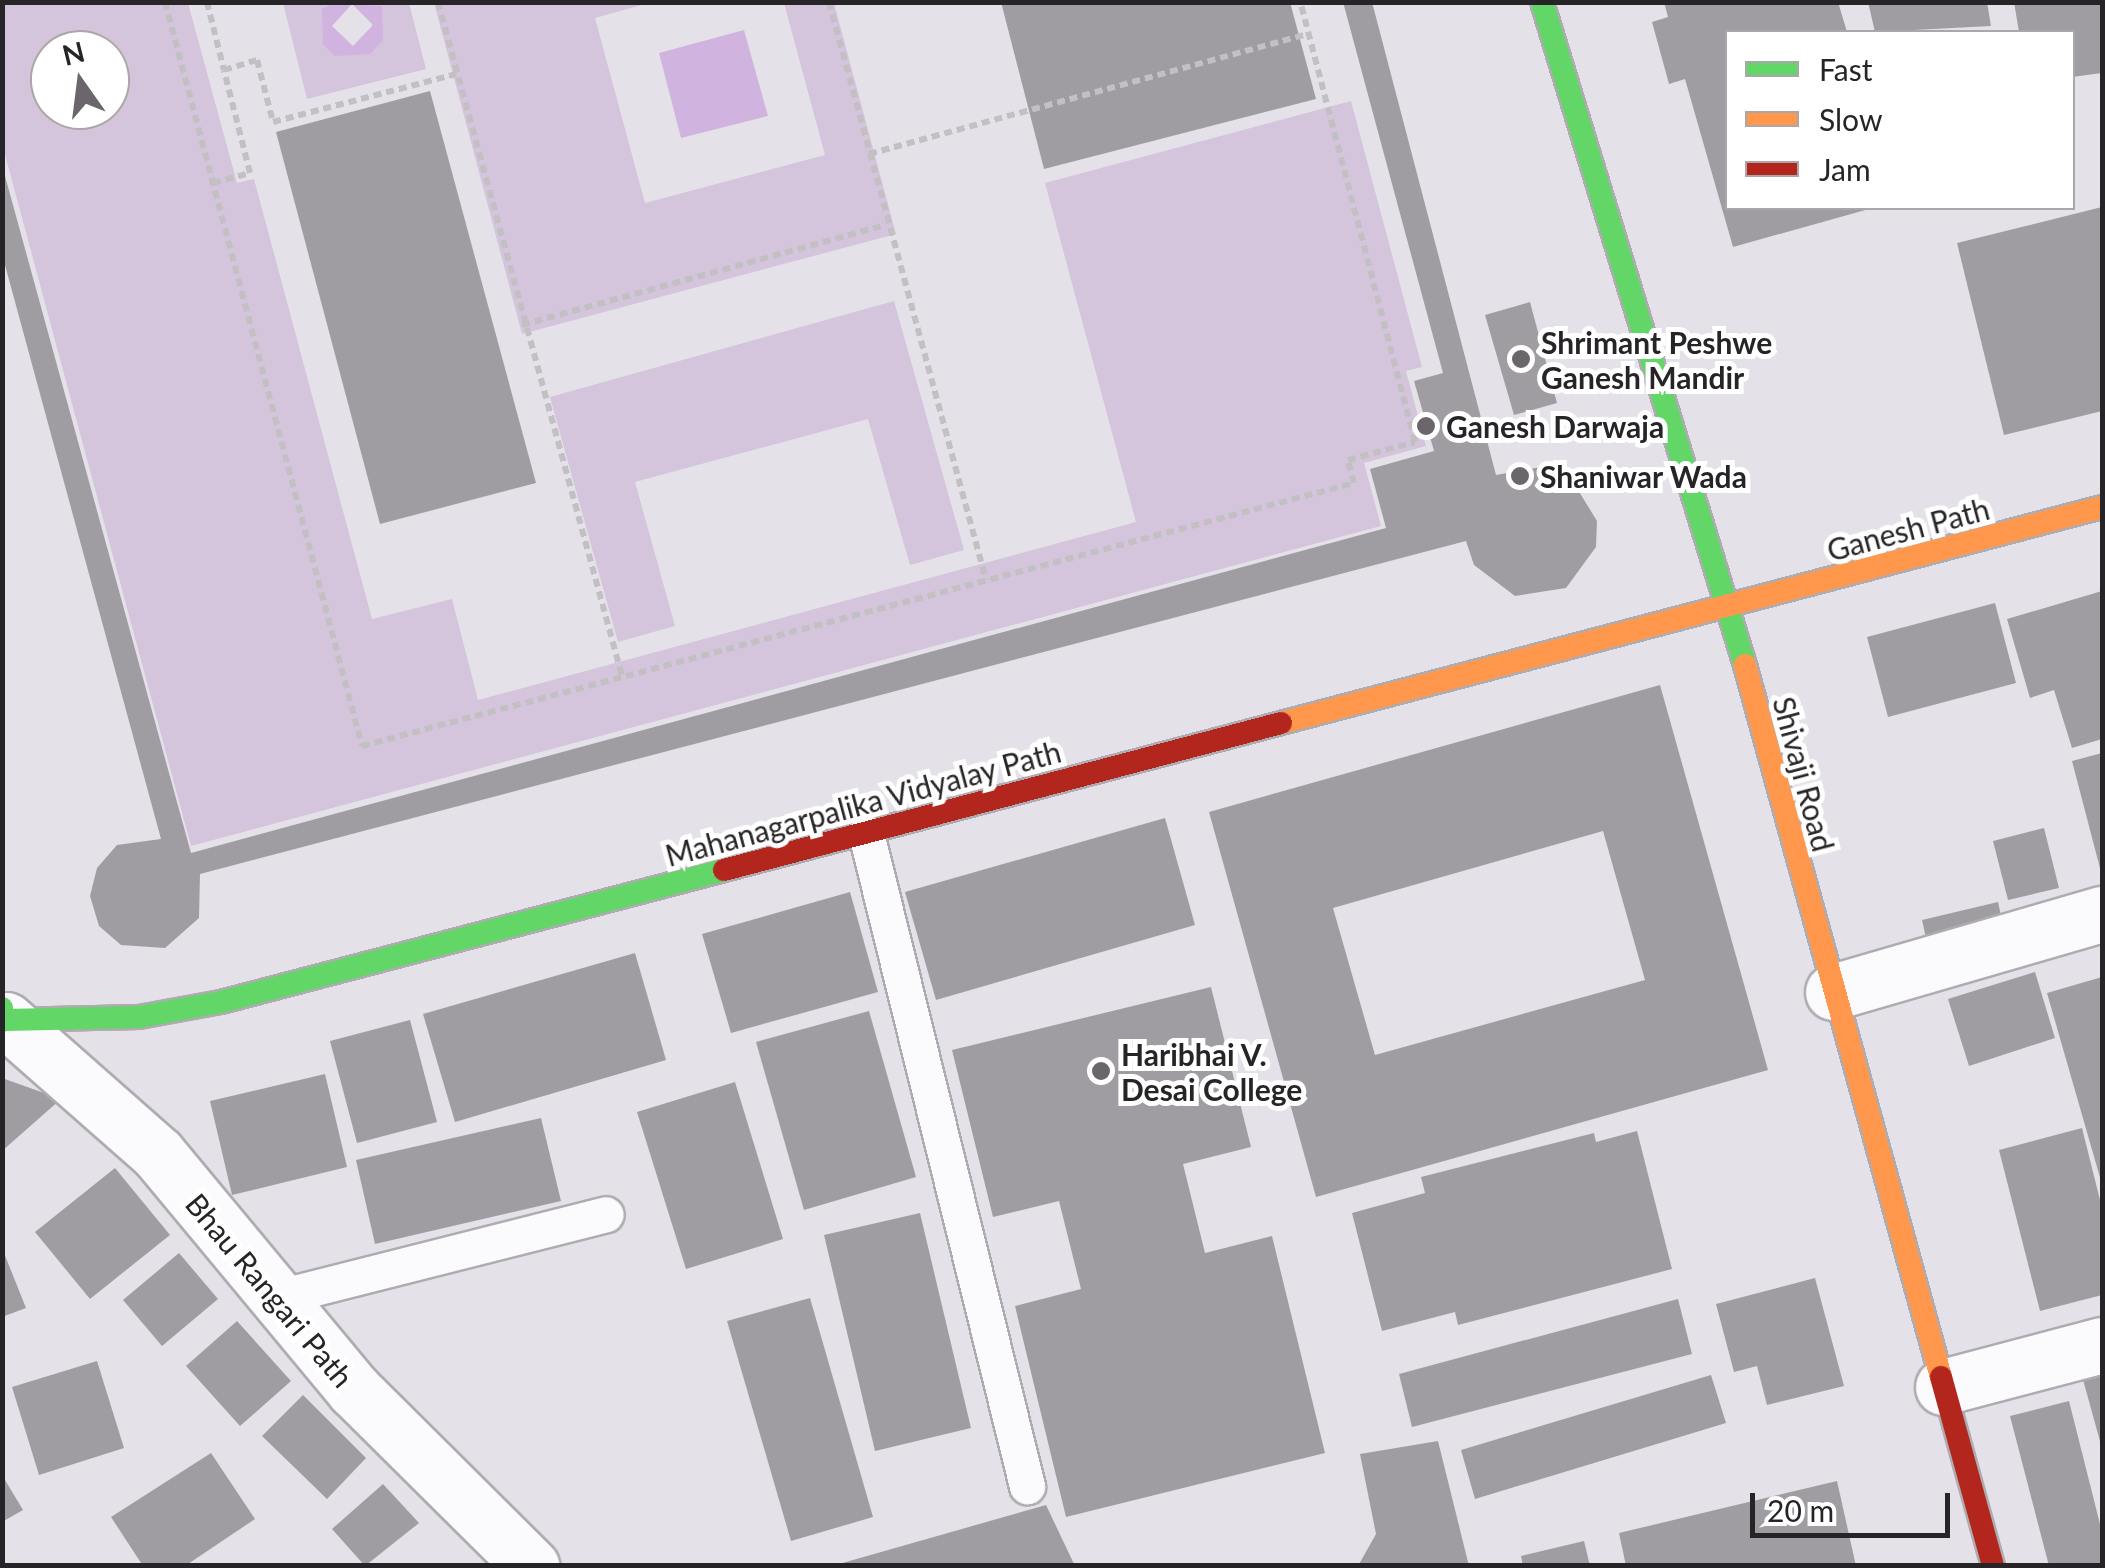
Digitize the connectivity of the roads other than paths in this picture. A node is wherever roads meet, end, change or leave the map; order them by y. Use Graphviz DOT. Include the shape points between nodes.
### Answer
graph roads {
  1 [pos="1542,2"];
  2 [pos="2102,508"];
  3 [pos="1730,609"];
  4 [pos="866,833"];
  5 [pos="2102,914"];
  6 [pos="1833,992"];
  7 [pos="4,1016"];
  8 [pos="606,1214"];
  9 [pos="276,1298"];
  10 [pos="2102,1345"];
  11 [pos="1943,1386"];
  12 [pos="1027,1486"];
  13 [pos="531,1566"];
  14 [pos="1993,1566"];
  1 -- 3 [label="main road, Shivaji Road"];
  2 -- 3 [label="main road, Ganesh Path"];
  3 -- 4 [label="main road, Mahanagarpalika Vidyalay Path"];
  3 -- 6 [label="main road, Shivaji Road"];
  4 -- 7 [label="main road, Mahanagarpalika Vidyalay Path" via="221,1002 139,1017"];
  4 -- 12 [label="lane"];
  5 -- 6 [label="street"];
  6 -- 11 [label="main road, Shivaji Road"];
  7 -- 9 [label="street, Bhau Rangari Path" via="158,1154"];
  8 -- 9 [label="lane"];
  9 -- 13 [label="street, Bhau Rangari Path" via="354,1390"];
  10 -- 11 [label="street"];
  11 -- 14 [label="main road, Shivaji Road"];
}
